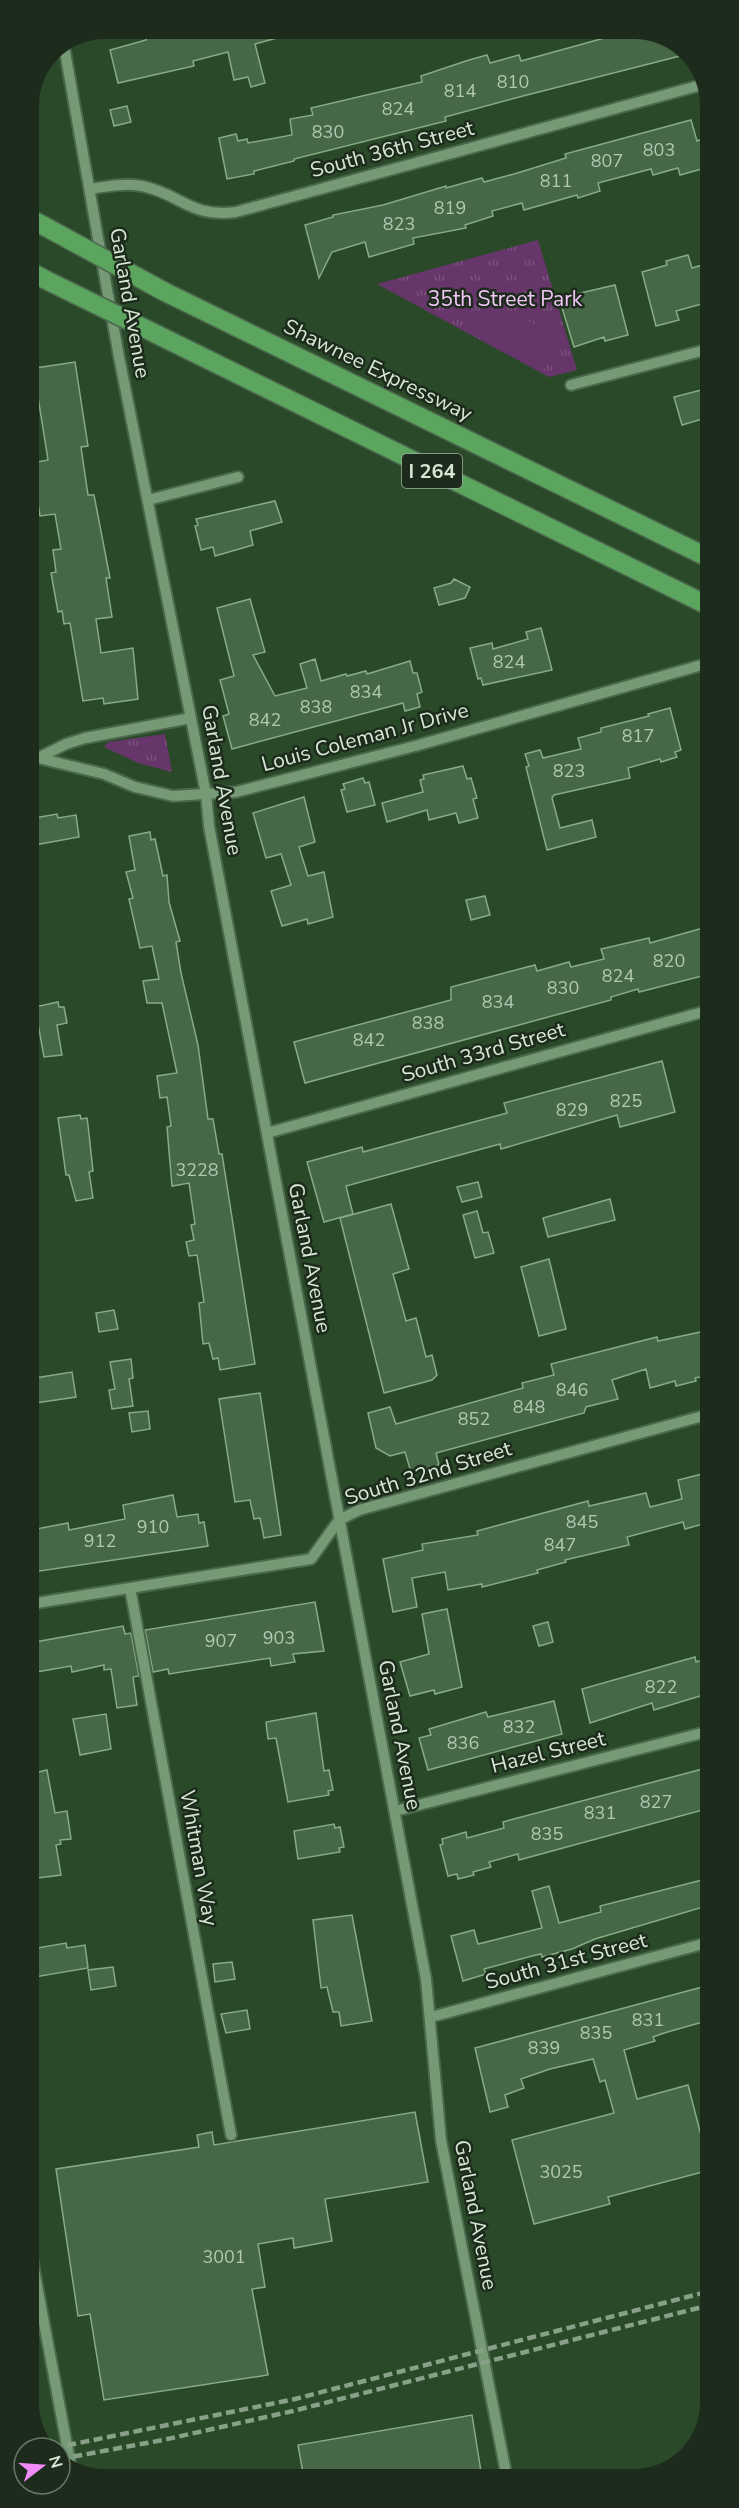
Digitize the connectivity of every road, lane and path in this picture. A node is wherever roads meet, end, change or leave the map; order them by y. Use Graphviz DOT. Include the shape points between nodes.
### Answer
graph roads {
  1 [pos="64,53"];
  2 [pos="697,86"];
  3 [pos="90,189"];
  4 [pos="39,223"];
  5 [pos="39,276"];
  6 [pos="700,351"];
  7 [pos="571,385"];
  8 [pos="238,477"];
  9 [pos="148,500"];
  10 [pos="700,554"];
  11 [pos="700,602"];
  12 [pos="700,666"];
  13 [pos="191,718"];
  14 [pos="39,756"];
  15 [pos="39,760"];
  16 [pos="206,794"];
  17 [pos="700,1014"];
  18 [pos="267,1133"];
  19 [pos="700,1417"];
  20 [pos="339,1520"];
  21 [pos="130,1588"];
  22 [pos="39,1603"];
  23 [pos="700,1734"];
  24 [pos="395,1811"];
  25 [pos="700,1945"];
  26 [pos="431,2017"];
  27 [pos="231,2135"];
  28 [pos="39,2296"];
  29 [pos="65,2436"];
  30 [pos="505,2469"];
  1 -- 3 [label="street, Garland Avenue"];
  2 -- 3 [label="street, South 36th Street" via="236,212 196,211 142,186"];
  3 -- 9 [label="street, Garland Avenue"];
  4 -- 10 [label="highway, Shawnee Expressway / I 264, bridge" via="165,292"];
  5 -- 11 [label="highway, I 264, bridge"];
  6 -- 7 [label="street"];
  8 -- 9 [label="street"];
  9 -- 13 [label="street, Garland Avenue"];
  12 -- 16 [label="street, Louis Coleman Jr Drive" via="236,792"];
  13 -- 14 [label="street" via="85,738"];
  13 -- 16 [label="street, Garland Avenue"];
  15 -- 16 [label="street, Louis Coleman Jr Drive" via="105,774 135,787 173,796"];
  16 -- 18 [label="street, Garland Avenue"];
  17 -- 18 [label="street, South 33rd Street"];
  18 -- 20 [label="street, Garland Avenue"];
  19 -- 20 [label="street, South 32nd Street" via="369,1507"];
  20 -- 21 [label="street, South 32nd Street" via="311,1559"];
  20 -- 24 [label="street, Garland Avenue"];
  21 -- 22 [label="street, South 32nd Street"];
  21 -- 27 [label="street, Whitman Way"];
  23 -- 24 [label="street, Hazel Street"];
  24 -- 26 [label="street, Garland Avenue"];
  25 -- 26 [label="street, South 31st Street"];
  26 -- 30 [label="street, Garland Avenue" via="441,2140"];
  28 -- 29 [label="street"];
}
